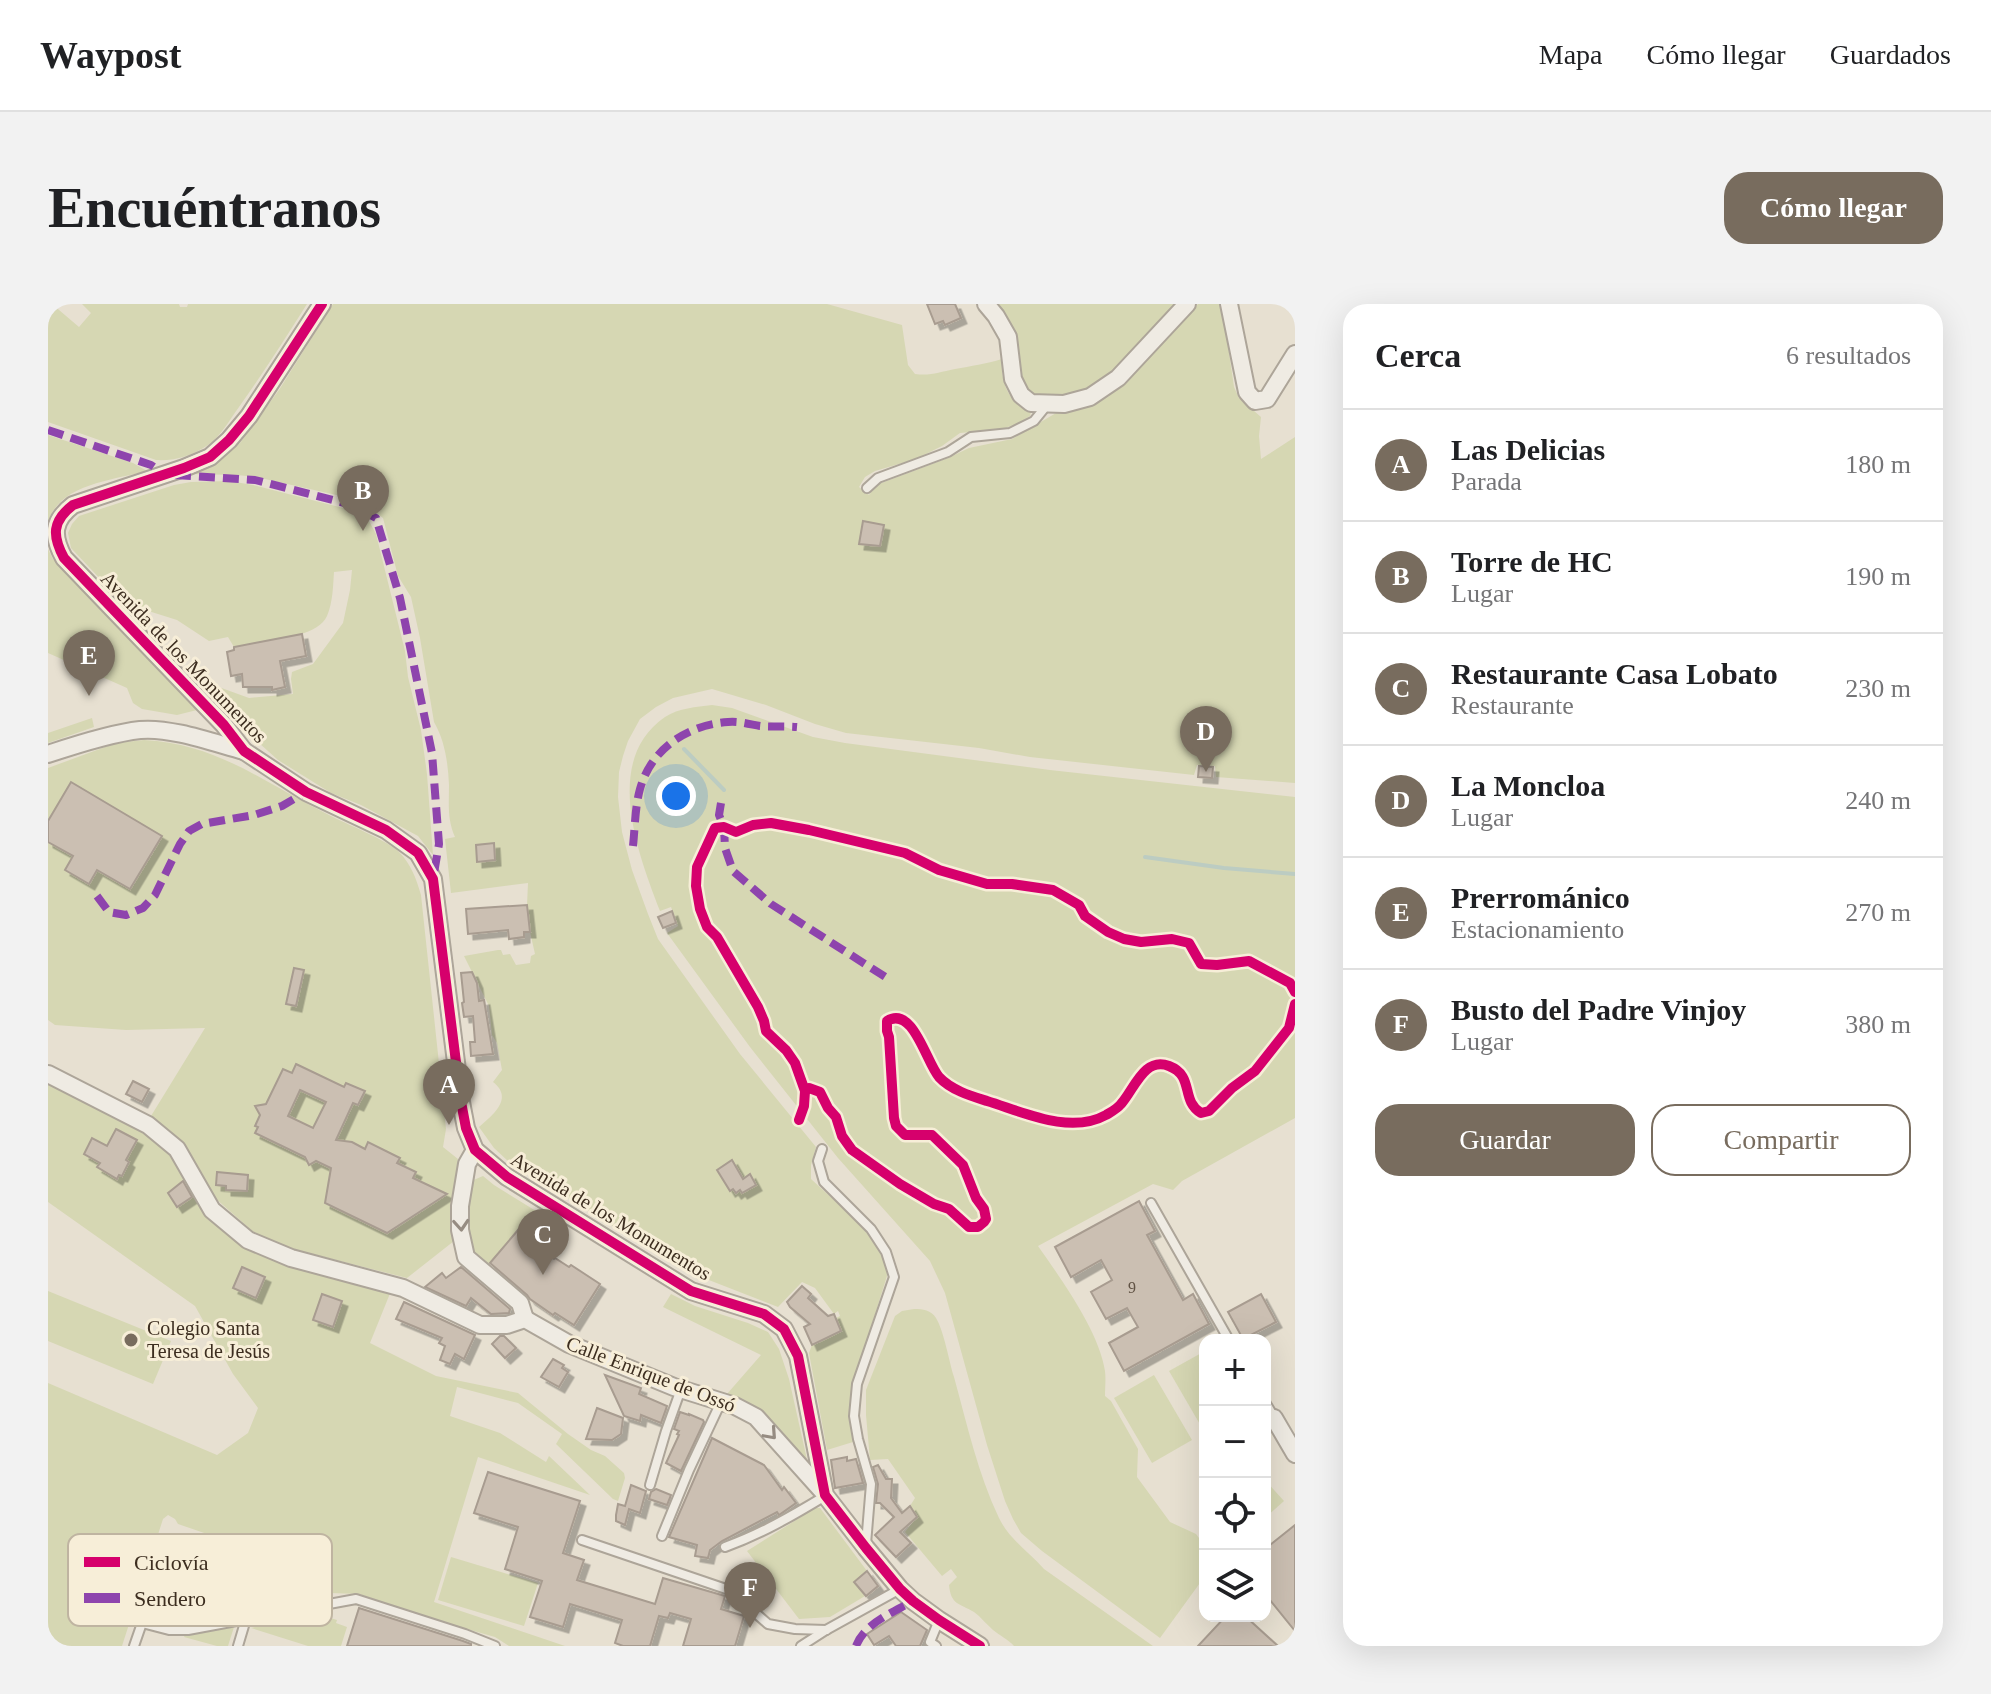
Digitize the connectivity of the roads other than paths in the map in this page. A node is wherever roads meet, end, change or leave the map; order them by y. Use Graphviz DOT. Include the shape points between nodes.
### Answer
graph roads {
  1 [pos="322,304"];
  2 [pos="986,304"];
  3 [pos="1187,304"];
  4 [pos="1229,304"];
  5 [pos="1295,354"];
  6 [pos="1049,403"];
  7 [pos="867,488"];
  8 [pos="244,751"];
  9 [pos="48,754"];
  10 [pos="48,1074"];
  11 [pos="822,1149"];
  12 [pos="475,1150"];
  13 [pos="1151,1203"];
  14 [pos="525,1319"];
  15 [pos="1226,1334"];
  16 [pos="681,1389"];
  17 [pos="721,1402"];
  18 [pos="1267,1406"];
  19 [pos="1274,1418"];
  20 [pos="1295,1454"];
  21 [pos="650,1485"];
  22 [pos="825,1495"];
  23 [pos="662,1536"];
  24 [pos="582,1540"];
  25 [pos="725,1547"];
  26 [pos="866,1548"];
  27 [pos="900,1589"];
  28 [pos="332,1603"];
  29 [pos="939,1620"];
  30 [pos="141,1626"];
  31 [pos="154,1626"];
  32 [pos="209,1626"];
  33 [pos="244,1626"];
  34 [pos="826,1630"];
  35 [pos="134,1646"];
  36 [pos="238,1646"];
  37 [pos="495,1646"];
  38 [pos="801,1646"];
  39 [pos="936,1646"];
  40 [pos="980,1646"];
  1 -- 8 [label="street, Avenida de los Monumentos" via="249,416 210,457 73,505 63,513 55,534 64,558"];
  2 -- 6 [label="street" via="1008,337 1013,379 1021,395 1031,403"];
  3 -- 6 [label="street" via="1118,378 1090,397"];
  4 -- 5 [label="street" via="1247,392 1255,401 1267,399"];
  6 -- 7 [label="lane" via="1034,421 1010,433 971,437 948,452 878,478"];
  8 -- 9 [label="street" via="180,733 141,730"];
  8 -- 12 [label="street, Avenida de los Monumentos" via="306,792 386,830 418,853 433,879 461,1102"];
  10 -- 14 [label="street" via="148,1125 177,1149 212,1210 248,1240 291,1258 403,1288 480,1325"];
  11 -- 26 [label="lane" via="818,1161 824,1182 871,1229 894,1277 857,1384 854,1416 871,1484"];
  12 -- 14 [label="street, one-way" via="467,1164 460,1206 466,1257 520,1303"];
  12 -- 22 [label="street, Avenida de los Monumentos" via="507,1177 691,1291 764,1314 784,1329 798,1356"];
  13 -- 15 [label="lane"];
  14 -- 16 [label="street, Calle Enrique de Ossó" via="569,1344"];
  16 -- 17 [label="street, Calle Enrique de Ossó"];
  16 -- 21 [label="lane"];
  17 -- 22 [label="street, Calle Enrique de Ossó, one-way" via="756,1417"];
  17 -- 23 [label="lane"];
  18 -- 19 [label="lane"];
  19 -- 20 [label="street"];
  22 -- 25 [label="lane"];
  22 -- 26 [label="street, Avenida de los Monumentos"];
  24 -- 34 [label="lane" via="729,1590 768,1624"];
  26 -- 27 [label="street, Avenida de los Monumentos"];
  27 -- 29 [label="street, Avenida de los Monumentos"];
  27 -- 34 [label="lane"];
  28 -- 37 [label="lane" via="356,1599"];
  29 -- 39 [label="lane" via="930,1642"];
  29 -- 40 [label="street, Avenida de los Monumentos"];
  30 -- 35 [label="lane"];
  31 -- 32 [label="lane"];
  33 -- 36 [label="lane"];
  34 -- 38 [label="lane"];
}
